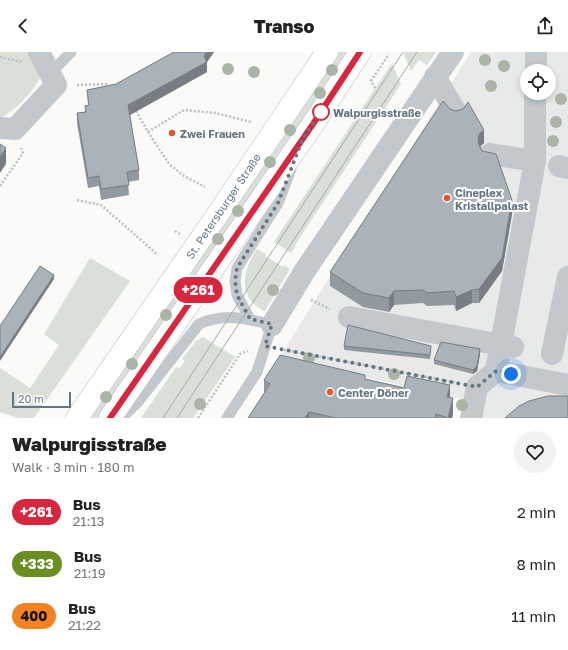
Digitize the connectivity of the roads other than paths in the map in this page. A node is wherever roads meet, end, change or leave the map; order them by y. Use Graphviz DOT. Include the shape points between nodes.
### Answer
graph roads {
  1 [pos="39,52"];
  2 [pos="71,52"];
  3 [pos="327,52"];
  4 [pos="360,52"];
  5 [pos="453,52"];
  6 [pos="536,52"];
  7 [pos="536,64"];
  8 [pos="435,77"];
  9 [pos="53,80"];
  10 [pos="535,100"];
  11 [pos="456,112"];
  12 [pos="8,129"];
  13 [pos="303,138"];
  14 [pos="490,154"];
  15 [pos="535,161"];
  16 [pos="568,277"];
  17 [pos="349,317"];
  18 [pos="250,319"];
  19 [pos="272,324"];
  20 [pos="507,346"];
  21 [pos="552,354"];
  22 [pos="496,371"];
  23 [pos="568,385"];
  24 [pos="77,418"];
  25 [pos="110,418"];
  26 [pos="121,418"];
  27 [pos="227,418"];
  28 [pos="471,418"];
  1 -- 9 [label="street"];
  2 -- 9 [label="lane"];
  3 -- 24 [label="main road, St. Petersburger Straße"];
  4 -- 13 [label="main road"];
  5 -- 8 [label="street"];
  6 -- 7 [label="street"];
  8 -- 11 [label="street"];
  8 -- 19 [label="street" via="308,265"];
  9 -- 12 [label="street"];
  10 -- 15 [label="street"];
  13 -- 18 [label="lane" via="278,203 237,268 237,295"];
  13 -- 25 [label="main road"];
  14 -- 15 [label="street"];
  15 -- 20 [label="street"];
  16 -- 21 [label="street"];
  17 -- 20 [label="street"];
  18 -- 19 [label="lane"];
  18 -- 26 [label="lane" via="212,319 199,324 137,403"];
  19 -- 27 [label="lane" via="257,372"];
  20 -- 22 [label="street"];
  22 -- 23 [label="street"];
  22 -- 28 [label="street" via="477,387"];
}
